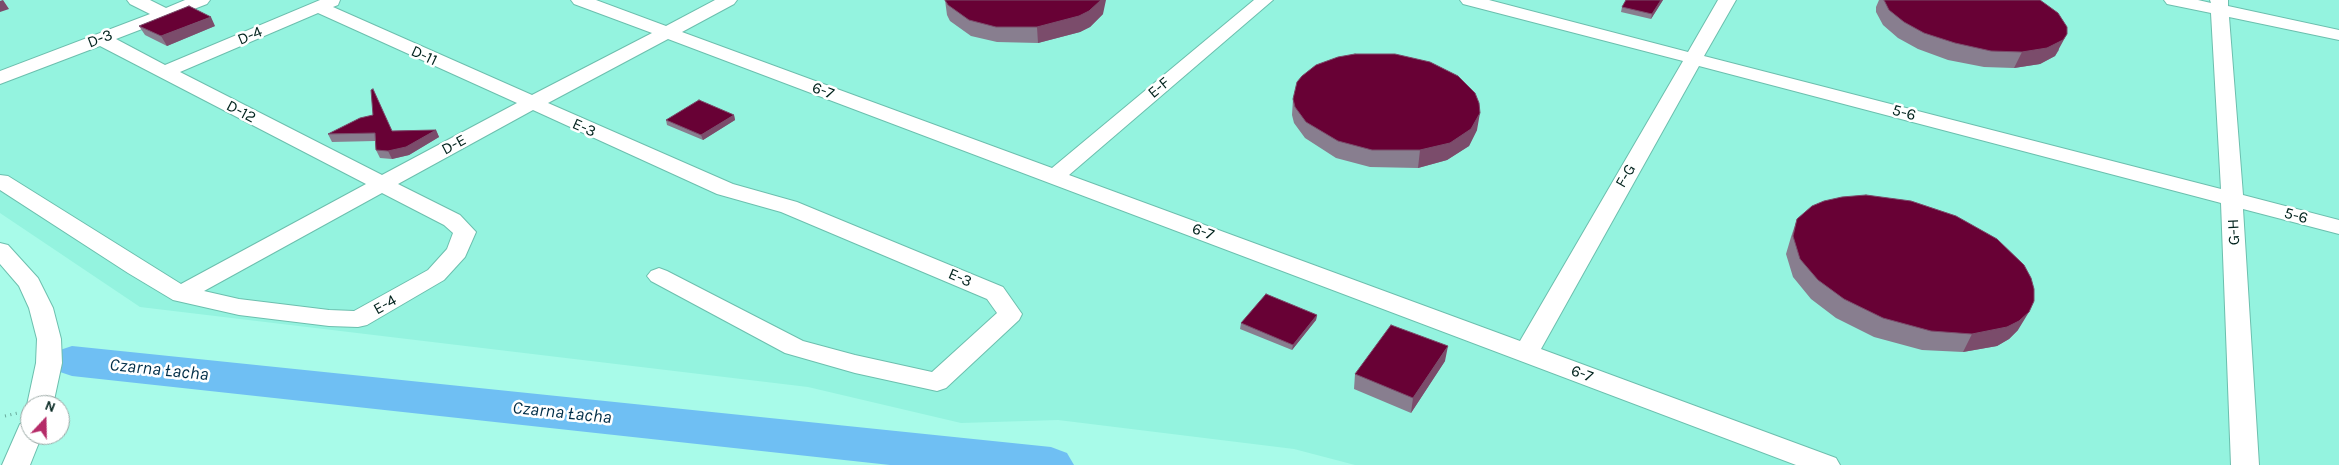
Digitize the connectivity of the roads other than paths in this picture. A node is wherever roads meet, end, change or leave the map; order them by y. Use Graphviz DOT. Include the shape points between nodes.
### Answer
graph roads {
  1 [pos="136,0"];
  2 [pos="201,0"];
  3 [pos="580,0"];
  4 [pos="728,0"];
  5 [pos="1264,0"];
  6 [pos="1469,0"];
  7 [pos="1727,0"];
  8 [pos="2173,0"];
  9 [pos="327,4"];
  10 [pos="2220,5"];
  11 [pos="165,14"];
  12 [pos="667,32"];
  13 [pos="2339,35"];
  14 [pos="101,39"];
  15 [pos="1693,58"];
  16 [pos="164,72"];
  17 [pos="0,78"];
  18 [pos="531,104"];
  19 [pos="1054,177"];
  20 [pos="0,181"];
  21 [pos="380,185"];
  22 [pos="2232,199"];
  23 [pos="2339,227"];
  24 [pos="0,250"];
  25 [pos="659,276"];
  26 [pos="181,294"];
  27 [pos="1526,353"];
  28 [pos="42,395"];
  29 [pos="24,445"];
  30 [pos="16,465"];
  31 [pos="1826,465"];
  32 [pos="2245,465"];
  1 -- 11 [label="street"];
  2 -- 11 [label="street, D-3"];
  3 -- 12 [label="street, 6-7"];
  4 -- 12 [label="street, D-E"];
  5 -- 19 [label="street, E-F"];
  6 -- 15 [label="street, 5-6"];
  7 -- 15 [label="street, F-G"];
  8 -- 10 [label="street"];
  9 -- 16 [label="street, D-4"];
  9 -- 18 [label="street, D-11"];
  10 -- 13 [label="street"];
  10 -- 22 [label="street, G-H"];
  11 -- 14 [label="street, D-3"];
  12 -- 18 [label="street, D-E"];
  12 -- 19 [label="street, 6-7"];
  14 -- 16 [label="street, D-12"];
  14 -- 17 [label="street, D-3"];
  15 -- 22 [label="street, 5-6"];
  15 -- 27 [label="street, F-G"];
  16 -- 21 [label="street, D-12"];
  18 -- 21 [label="street, D-E"];
  18 -- 25 [label="street, E-3" via="725,189 789,207 995,293 1010,314 937,382 794,347"];
  19 -- 27 [label="street, 6-7"];
  20 -- 26 [label="street"];
  21 -- 26 [label="street, D-E"];
  21 -- 26 [label="street, E-4" via="452,220 465,232 457,252 436,275 391,302 358,319 329,318 239,307"];
  22 -- 23 [label="street, 5-6"];
  22 -- 32 [label="street, G-H"];
  24 -- 28 [label="street" via="30,283 41,308 49,339 49,362"];
  27 -- 31 [label="street, 6-7"];
  29 -- 30 [label="street"];
}
